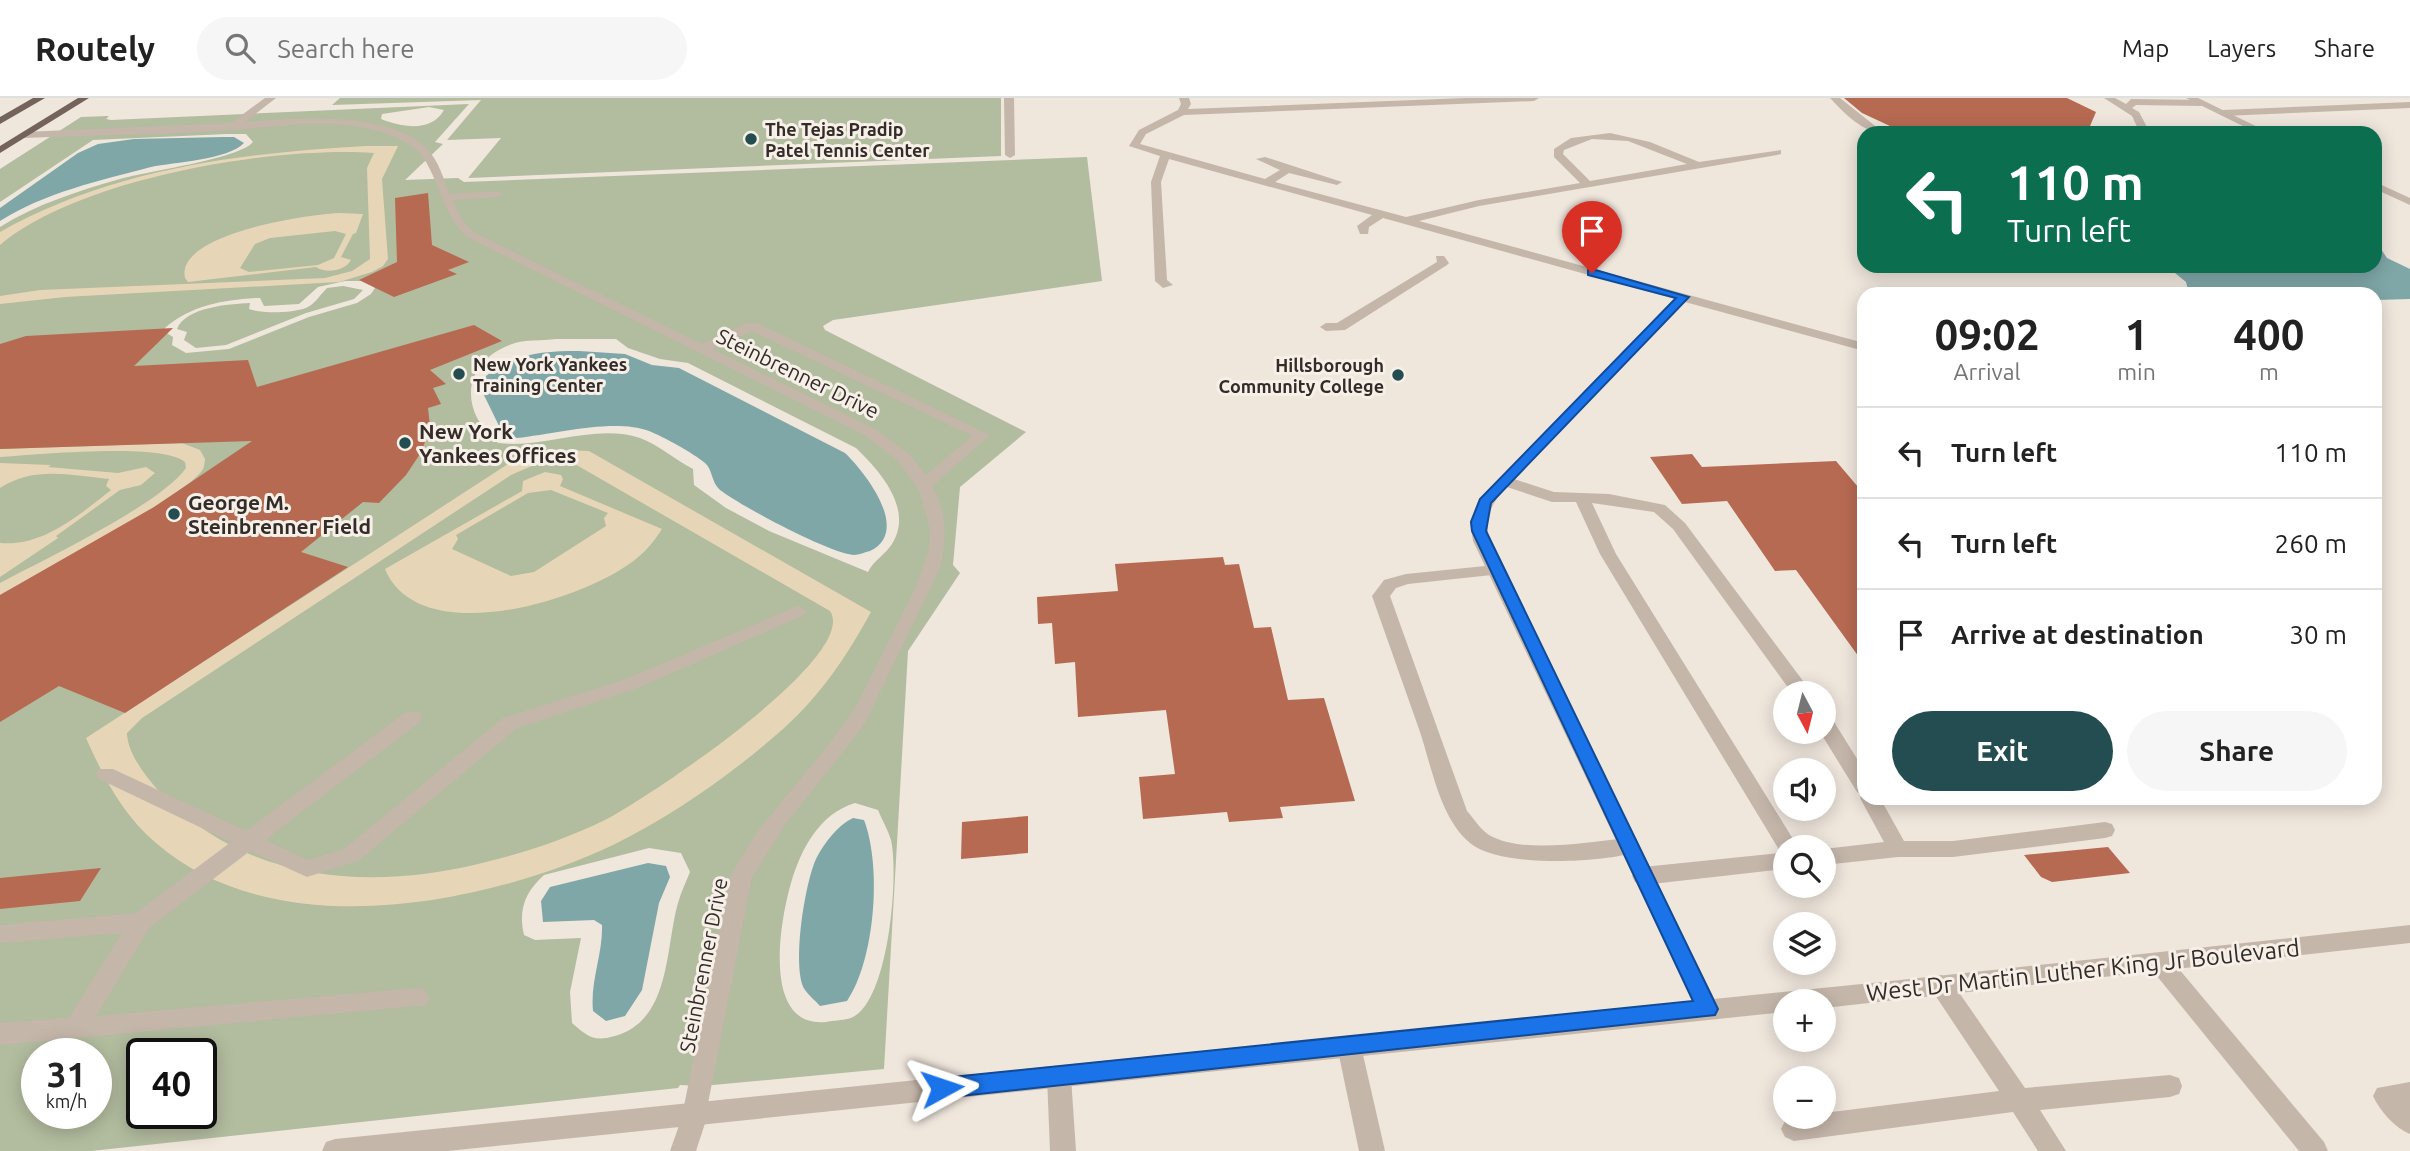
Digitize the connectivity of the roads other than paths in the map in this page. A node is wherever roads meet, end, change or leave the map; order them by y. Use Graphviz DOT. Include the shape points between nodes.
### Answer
graph roads {
  1 [pos="40,98"];
  2 [pos="84,98"];
  3 [pos="271,98"];
  4 [pos="1009,98"];
  5 [pos="1184,98"];
  6 [pos="1531,98"];
  7 [pos="1835,98"];
  8 [pos="2109,98"];
  9 [pos="2196,100"];
  10 [pos="2410,105"];
  11 [pos="2128,106"];
  12 [pos="1182,112"];
  13 [pos="2223,113"];
  14 [pos="0,121"];
  15 [pos="1869,126"];
  16 [pos="2142,126"];
  17 [pos="2250,126"];
  18 [pos="232,127"];
  19 [pos="0,135"];
  20 [pos="24,135"];
  21 [pos="0,150"];
  22 [pos="1777,152"];
  23 [pos="1010,155"];
  24 [pos="1164,157"];
  25 [pos="1261,159"];
  26 [pos="1697,165"];
  27 [pos="1288,170"];
  28 [pos="1337,182"];
  29 [pos="1265,183"];
  30 [pos="1587,184"];
  31 [pos="2382,188"];
  32 [pos="498,194"];
  33 [pos="444,197"];
  34 [pos="2410,202"];
  35 [pos="1380,215"];
  36 [pos="1404,221"];
  37 [pos="1364,232"];
  38 [pos="1440,258"];
  39 [pos="1167,285"];
  40 [pos="1683,297"];
  41 [pos="1326,327"];
  42 [pos="1857,345"];
  43 [pos="701,349"];
  44 [pos="1504,481"];
  45 [pos="926,483"];
  46 [pos="1582,498"];
  47 [pos="1495,570"];
  48 [pos="798,611"];
  49 [pos="1793,681"];
  50 [pos="413,717"];
  51 [pos="1836,742"];
  52 [pos="106,774"];
  53 [pos="1857,776"];
  54 [pos="1874,805"];
  55 [pos="2105,830"];
  56 [pos="1780,835"];
  57 [pos="247,843"];
  58 [pos="1629,846"];
  59 [pos="1898,849"];
  60 [pos="1836,856"];
  61 [pos="1773,862"];
  62 [pos="1643,876"];
  63 [pos="141,922"];
  64 [pos="0,934"];
  65 [pos="2410,934"];
  66 [pos="2160,963"];
  67 [pos="1941,985"];
  68 [pos="418,998"];
  69 [pos="1708,1009"];
  70 [pos="76,1027"];
  71 [pos="0,1034"];
  72 [pos="1349,1046"];
  73 [pos="1059,1077"];
  74 [pos="2170,1086"];
  75 [pos="2410,1093"];
  76 [pos="2019,1100"];
  77 [pos="696,1111"];
  78 [pos="2410,1122"];
  79 [pos="1836,1124"];
  80 [pos="426,1146"];
  81 [pos="335,1151"];
  82 [pos="683,1151"];
  83 [pos="1063,1151"];
  84 [pos="1372,1151"];
  85 [pos="2053,1151"];
  86 [pos="2315,1151"];
  1 -- 14 [label="main road"];
  2 -- 20 [label="main road"];
  3 -- 18 [label="street"];
  4 -- 23 [label="street"];
  5 -- 12 [label="street"];
  6 -- 12 [label="street"];
  7 -- 15 [label="street"];
  8 -- 11 [label="street"];
  9 -- 11 [label="street"];
  9 -- 13 [label="street"];
  10 -- 13 [label="street"];
  11 -- 16 [label="street"];
  12 -- 24 [label="street" via="1142,132 1133,143"];
  13 -- 17 [label="street"];
  18 -- 20 [label="street, Steinbrenner Drive"];
  18 -- 33 [label="street, Steinbrenner Drive" via="329,124 395,133 431,160"];
  19 -- 20 [label="main road"];
  20 -- 21 [label="main road"];
  22 -- 26 [label="street"];
  24 -- 29 [label="street"];
  24 -- 39 [label="street" via="1156,182 1161,281"];
  25 -- 27 [label="street"];
  26 -- 30 [label="street"];
  26 -- 30 [label="street" via="1635,141 1600,137 1561,142 1559,159"];
  27 -- 28 [label="street"];
  27 -- 29 [label="street"];
  29 -- 35 [label="street"];
  30 -- 36 [label="street"];
  31 -- 34 [label="street"];
  32 -- 33 [label="street"];
  33 -- 43 [label="street, Steinbrenner Drive" via="451,215 471,235"];
  35 -- 36 [label="street"];
  35 -- 37 [label="street" via="1363,226"];
  36 -- 40 [label="street"];
  38 -- 41 [label="street" via="1443,263 1340,327"];
  40 -- 42 [label="street"];
  40 -- 44 [label="street"];
  43 -- 45 [label="street, Steinbrenner Drive" via="870,432 897,449"];
  43 -- 45 [label="street" via="752,326 983,435"];
  44 -- 46 [label="street" via="1552,496"];
  44 -- 47 [label="street" via="1480,512 1481,541"];
  45 -- 77 [label="street, Steinbrenner Drive" via="935,512 932,568 851,730 754,850 741,876"];
  46 -- 49 [label="street" via="1659,508 1679,526"];
  46 -- 56 [label="street" via="1608,554"];
  47 -- 58 [label="street"];
  47 -- 58 [label="street" via="1406,579 1390,584 1381,596 1458,814 1480,840 1504,850"];
  48 -- 57 [label="street" via="633,683 510,723 351,855 307,869"];
  50 -- 57 [label="street"];
  51 -- 53 [label="street"];
  52 -- 57 [label="street"];
  54 -- 59 [label="street"];
  55 -- 59 [label="street" via="1954,849"];
  57 -- 63 [label="street"];
  58 -- 62 [label="street"];
  59 -- 60 [label="street"];
  61 -- 62 [label="street"];
  62 -- 69 [label="street"];
  63 -- 64 [label="street"];
  63 -- 70 [label="street"];
  65 -- 66 [label="street, West Dr Martin Luther King Jr Boulevard"];
  66 -- 67 [label="street, West Dr Martin Luther King Jr Boulevard"];
  66 -- 86 [label="street"];
  67 -- 69 [label="street, West Dr Martin Luther King Jr Boulevard"];
  67 -- 76 [label="street"];
  68 -- 70 [label="street"];
  69 -- 72 [label="street, West Dr Martin Luther King Jr Boulevard"];
  70 -- 71 [label="street"];
  72 -- 73 [label="street, West Dr Martin Luther King Jr Boulevard"];
  72 -- 84 [label="street"];
  73 -- 77 [label="street, West Dr Martin Luther King Jr Boulevard"];
  73 -- 83 [label="street"];
  74 -- 76 [label="street"];
  75 -- 78 [label="street" via="2386,1096"];
  76 -- 79 [label="street"];
  76 -- 85 [label="street"];
  77 -- 80 [label="street, West Dr Martin Luther King Jr Boulevard"];
  77 -- 82 [label="street, Steinbrenner Drive"];
  80 -- 81 [label="street, West Dr Martin Luther King Jr Boulevard"];
}
